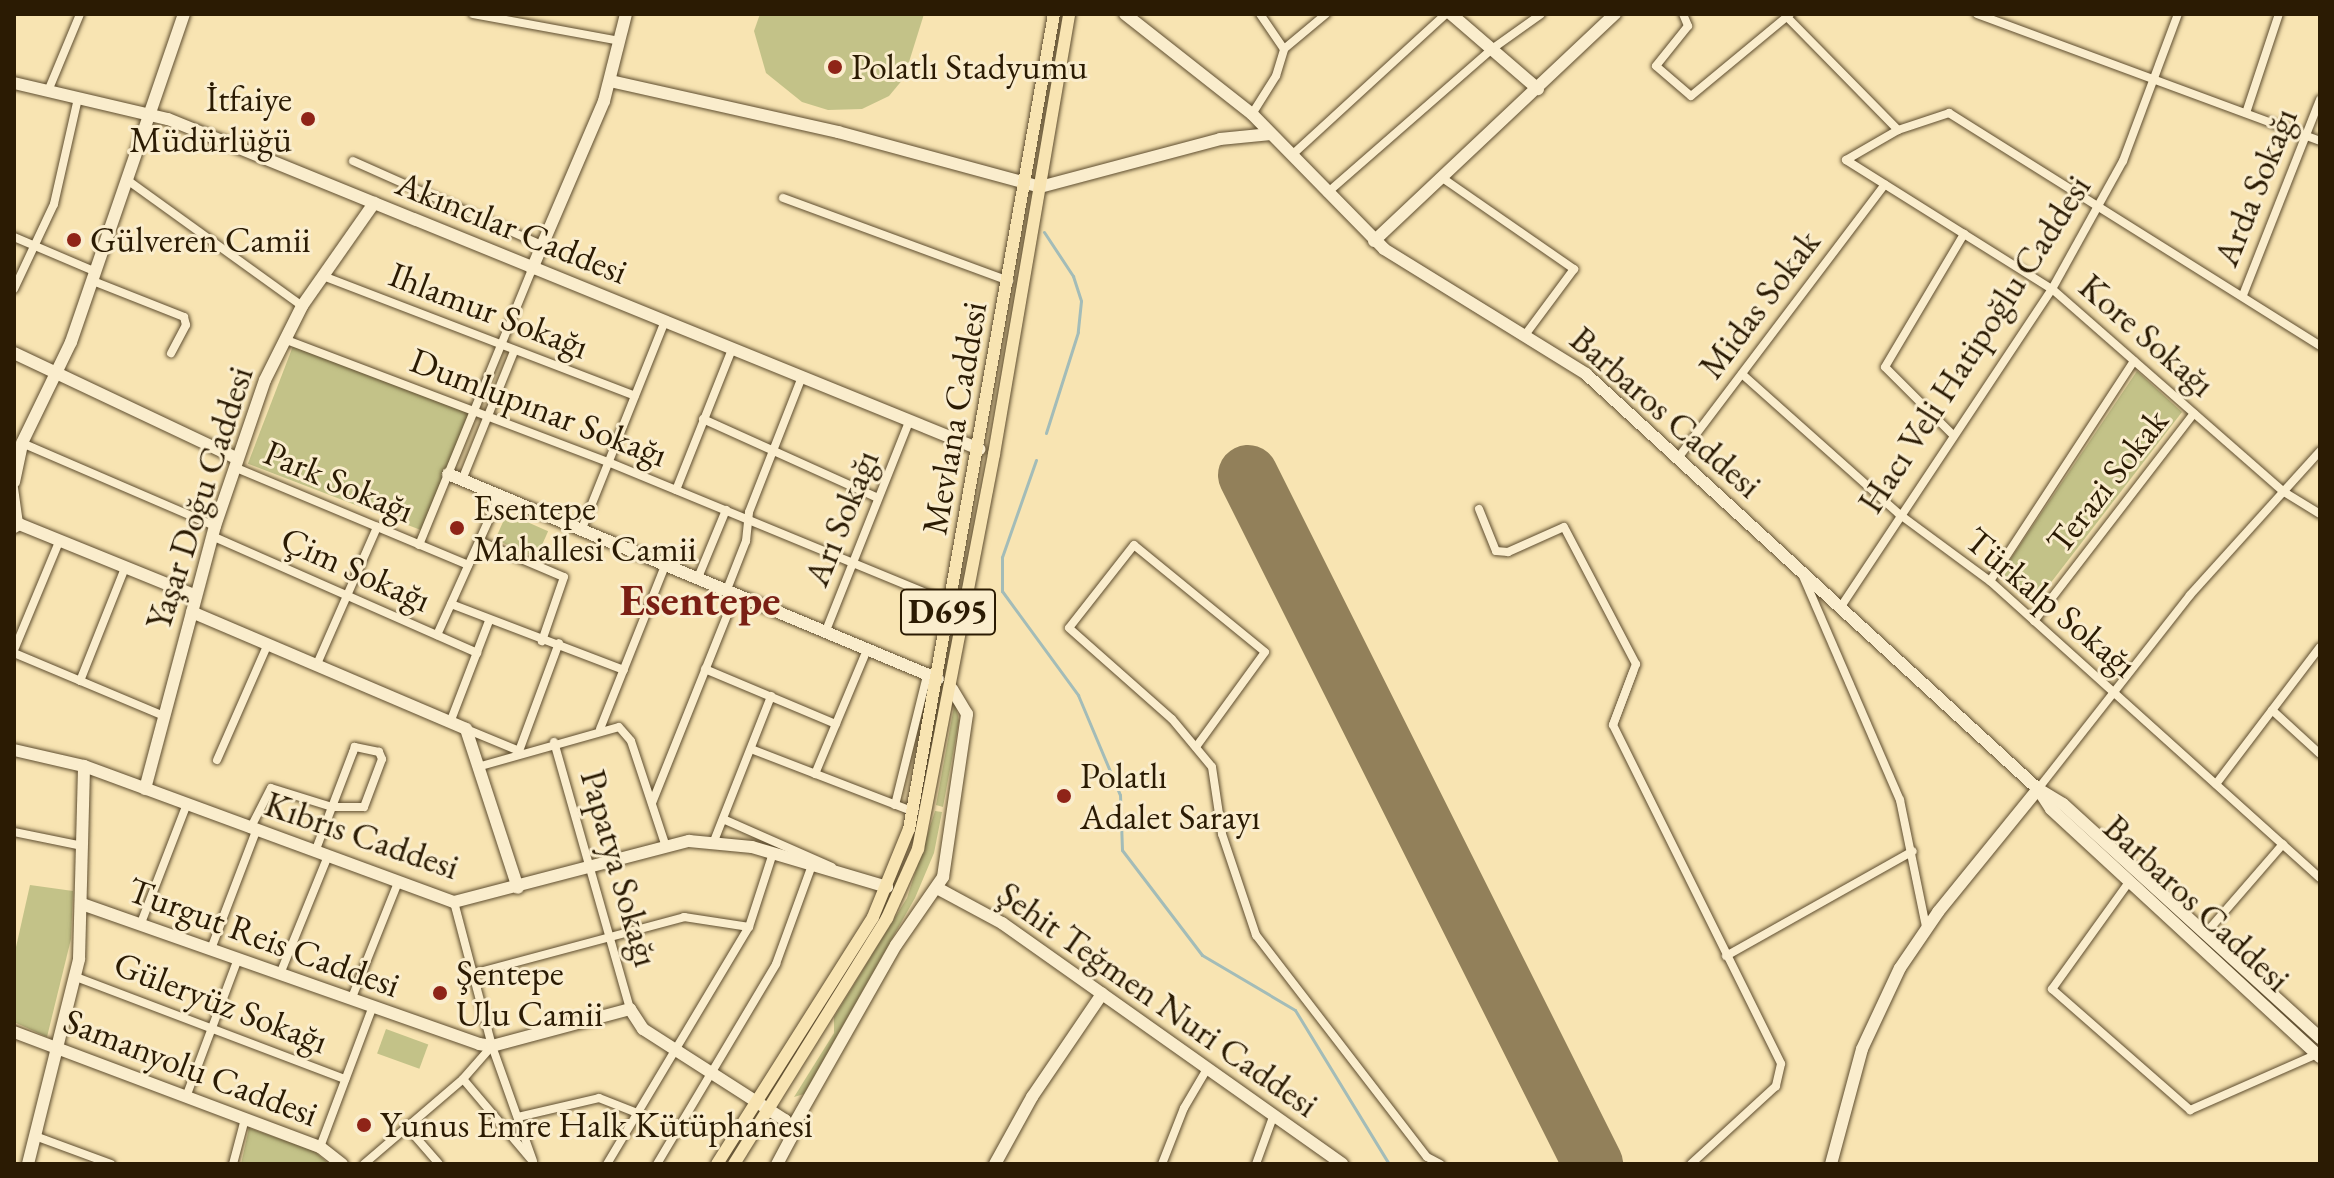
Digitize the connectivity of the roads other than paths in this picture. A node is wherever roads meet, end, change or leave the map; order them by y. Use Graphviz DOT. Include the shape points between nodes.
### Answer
graph roads {
  1 [pos="80,14"];
  2 [pos="184,14"];
  3 [pos="473,14"];
  4 [pos="626,14"];
  5 [pos="1054,14"];
  6 [pos="1069,14"];
  7 [pos="1125,14"];
  8 [pos="1260,14"];
  9 [pos="1326,14"];
  10 [pos="1448,14"];
  11 [pos="1541,14"];
  12 [pos="1615,14"];
  13 [pos="1683,14"];
  14 [pos="1977,14"];
  15 [pos="2178,14"];
  16 [pos="2279,14"];
  17 [pos="1788,15"];
  18 [pos="620,41"];
  19 [pos="1284,49"];
  20 [pos="1492,49"];
  21 [pos="2156,80"];
  22 [pos="610,81"];
  23 [pos="14,83"];
  24 [pos="1538,89"];
  25 [pos="48,91"];
  26 [pos="78,98"];
  27 [pos="2320,100"];
  28 [pos="148,113"];
  29 [pos="2246,113"];
  30 [pos="1252,114"];
  31 [pos="1898,130"];
  32 [pos="1271,134"];
  33 [pos="2307,136"];
  34 [pos="2320,141"];
  35 [pos="1292,155"];
  36 [pos="353,161"];
  37 [pos="1441,177"];
  38 [pos="126,179"];
  39 [pos="1885,184"];
  40 [pos="1033,186"];
  41 [pos="1327,193"];
  42 [pos="783,198"];
  43 [pos="374,203"];
  44 [pos="2100,203"];
  45 [pos="1964,234"];
  46 [pos="14,237"];
  47 [pos="1374,241"];
  48 [pos="542,245"];
  49 [pos="36,246"];
  50 [pos="532,269"];
  51 [pos="94,276"];
  52 [pos="323,276"];
  53 [pos="1009,281"];
  54 [pos="14,289"];
  55 [pos="2052,289"];
  56 [pos="2243,295"];
  57 [pos="302,306"];
  58 [pos="664,323"];
  59 [pos="1525,335"];
  60 [pos="284,339"];
  61 [pos="2320,346"];
  62 [pos="500,347"];
  63 [pos="732,349"];
  64 [pos="514,351"];
  65 [pos="14,353"];
  66 [pos="171,353"];
  67 [pos="2134,361"];
  68 [pos="1742,374"];
  69 [pos="57,377"];
  70 [pos="801,379"];
  71 [pos="635,396"];
  72 [pos="474,411"];
  73 [pos="2194,413"];
  74 [pos="487,416"];
  75 [pos="703,419"];
  76 [pos="909,422"];
  77 [pos="1953,435"];
  78 [pos="22,443"];
  79 [pos="979,449"];
  80 [pos="772,451"];
  81 [pos="2320,451"];
  82 [pos="1678,458"];
  83 [pos="234,462"];
  84 [pos="608,462"];
  85 [pos="448,474"];
  86 [pos="462,480"];
  87 [pos="14,482"];
  88 [pos="14,488"];
  89 [pos="676,490"];
  90 [pos="2284,492"];
  91 [pos="499,497"];
  92 [pos="878,498"];
  93 [pos="1479,509"];
  94 [pos="726,510"];
  95 [pos="1899,514"];
  96 [pos="2320,514"];
  97 [pos="748,519"];
  98 [pos="16,526"];
  99 [pos="377,527"];
  100 [pos="213,531"];
  101 [pos="581,531"];
  102 [pos="479,541"];
  103 [pos="59,542"];
  104 [pos="419,545"];
  105 [pos="853,562"];
  106 [pos="468,565"];
  107 [pos="665,566"];
  108 [pos="125,568"];
  109 [pos="1801,572"];
  110 [pos="697,580"];
  111 [pos="1990,581"];
  112 [pos="730,594"];
  113 [pos="196,596"];
  114 [pos="347,596"];
  115 [pos="950,603"];
  116 [pos="451,604"];
  117 [pos="1839,609"];
  118 [pos="192,612"];
  119 [pos="489,621"];
  120 [pos="2034,621"];
  121 [pos="18,628"];
  122 [pos="824,634"];
  123 [pos="437,635"];
  124 [pos="542,641"];
  125 [pos="559,643"];
  126 [pos="268,644"];
  127 [pos="2319,649"];
  128 [pos="14,652"];
  129 [pos="866,652"];
  130 [pos="477,653"];
  131 [pos="317,664"];
  132 [pos="705,669"];
  133 [pos="624,670"];
  134 [pos="1633,672"];
  135 [pos="932,678"];
  136 [pos="80,681"];
  137 [pos="952,689"];
  138 [pos="2114,691"];
  139 [pos="771,696"];
  140 [pos="2272,710"];
  141 [pos="164,716"];
  142 [pos="451,720"];
  143 [pos="836,724"];
  144 [pos="1613,725"];
  145 [pos="466,729"];
  146 [pos="600,729"];
  147 [pos="554,742"];
  148 [pos="1196,747"];
  149 [pos="751,749"];
  150 [pos="14,750"];
  151 [pos="519,751"];
  152 [pos="2320,754"];
  153 [pos="217,760"];
  154 [pos="84,766"];
  155 [pos="481,766"];
  156 [pos="815,774"];
  157 [pos="2216,784"];
  158 [pos="145,789"];
  159 [pos="2038,789"];
  160 [pos="187,804"];
  161 [pos="652,804"];
  162 [pos="895,805"];
  163 [pos="332,807"];
  164 [pos="914,812"];
  165 [pos="723,819"];
  166 [pos="253,830"];
  167 [pos="14,832"];
  168 [pos="714,841"];
  169 [pos="665,844"];
  170 [pos="2283,844"];
  171 [pos="83,846"];
  172 [pos="1913,851"];
  173 [pos="773,853"];
  174 [pos="321,855"];
  175 [pos="812,865"];
  176 [pos="592,868"];
  177 [pos="836,869"];
  178 [pos="2320,878"];
  179 [pos="2129,882"];
  180 [pos="397,885"];
  181 [pos="887,887"];
  182 [pos="518,888"];
  183 [pos="937,888"];
  184 [pos="454,902"];
  185 [pos="82,904"];
  186 [pos="141,923"];
  187 [pos="749,927"];
  188 [pos="1926,927"];
  189 [pos="2205,934"];
  190 [pos="611,936"];
  191 [pos="211,949"];
  192 [pos="1726,956"];
  193 [pos="238,959"];
  194 [pos="280,974"];
  195 [pos="472,974"];
  196 [pos="76,977"];
  197 [pos="1102,994"];
  198 [pos="351,1001"];
  199 [pos="372,1009"];
  200 [pos="630,1009"];
  201 [pos="213,1028"];
  202 [pos="14,1032"];
  203 [pos="2320,1038"];
  204 [pos="492,1046"];
  205 [pos="58,1049"];
  206 [pos="675,1050"];
  207 [pos="2318,1056"];
  208 [pos="1207,1069"];
  209 [pos="709,1073"];
  210 [pos="345,1079"];
  211 [pos="463,1079"];
  212 [pos="186,1097"];
  213 [pos="755,1102"];
  214 [pos="768,1109"];
  215 [pos="637,1113"];
  216 [pos="518,1117"];
  217 [pos="1273,1117"];
  218 [pos="245,1119"];
  219 [pos="406,1126"];
  220 [pos="792,1128"];
  221 [pos="35,1136"];
  222 [pos="320,1147"];
  223 [pos="535,1163"];
  224 [pos="28,1164"];
  225 [pos="111,1164"];
  226 [pos="233,1164"];
  227 [pos="342,1164"];
  228 [pos="364,1164"];
  229 [pos="439,1164"];
  230 [pos="607,1164"];
  231 [pos="657,1164"];
  232 [pos="717,1164"];
  233 [pos="734,1164"];
  234 [pos="777,1164"];
  235 [pos="995,1164"];
  236 [pos="1162,1164"];
  237 [pos="1256,1164"];
  238 [pos="1342,1164"];
  239 [pos="1440,1164"];
  240 [pos="1691,1164"];
  241 [pos="1831,1164"];
  1 -- 25 [label="street"];
  2 -- 28 [label="street"];
  3 -- 18 [label="street"];
  4 -- 18 [label="street"];
  5 -- 40 [label="main road, Mevlana Caddesi / D695"];
  6 -- 40 [label="main road, Mevlana Caddesi / D695"];
  7 -- 30 [label="street, Barbaros Caddesi"];
  8 -- 19 [label="street"];
  9 -- 19 [label="street"];
  10 -- 20 [label="street"];
  10 -- 35 [label="street"];
  11 -- 20 [label="street"];
  12 -- 24 [label="street"];
  13 -- 17 [label="street" via="1688,26 1656,66 1691,96"];
  14 -- 21 [label="street"];
  15 -- 21 [label="street, Hacı Veli Hatipoğlu Caddesi"];
  16 -- 29 [label="street"];
  17 -- 31 [label="street"];
  18 -- 22 [label="street"];
  19 -- 30 [label="street" via="1276,76"];
  20 -- 24 [label="street"];
  20 -- 41 [label="street"];
  21 -- 29 [label="street"];
  21 -- 44 [label="street, Hacı Veli Hatipoğlu Caddesi"];
  22 -- 40 [label="street" via="838,132"];
  22 -- 48 [label="street"];
  23 -- 25 [label="street, Akıncılar Caddesi"];
  24 -- 37 [label="street"];
  25 -- 26 [label="street, Akıncılar Caddesi"];
  26 -- 28 [label="street, Akıncılar Caddesi"];
  26 -- 49 [label="street" via="58,191"];
  27 -- 33 [label="street, Arda Sokağı"];
  28 -- 38 [label="street"];
  28 -- 43 [label="street, Akıncılar Caddesi"];
  29 -- 33 [label="street"];
  30 -- 32 [label="street, Barbaros Caddesi"];
  31 -- 39 [label="street, Kore Sokağı" via="1846,160"];
  31 -- 44 [label="street" via="1949,113"];
  32 -- 35 [label="street, Barbaros Caddesi"];
  32 -- 40 [label="street" via="1220,139"];
  33 -- 34 [label="street"];
  33 -- 56 [label="street, Arda Sokağı"];
  35 -- 41 [label="street, Barbaros Caddesi"];
  36 -- 48 [label="street"];
  37 -- 47 [label="street"];
  37 -- 59 [label="street" via="1574,269"];
  38 -- 51 [label="street"];
  38 -- 57 [label="street"];
  39 -- 45 [label="street, Kore Sokağı"];
  39 -- 68 [label="street, Midas Sokak"];
  40 -- 53 [label="main road, Mevlana Caddesi / D695"];
  40 -- 137 [label="main road, Mevlana Caddesi / D695"];
  41 -- 47 [label="street, Barbaros Caddesi"];
  42 -- 53 [label="street"];
  43 -- 50 [label="street, Akıncılar Caddesi"];
  43 -- 52 [label="street, Yaşar Doğu Caddesi"];
  44 -- 55 [label="street, Hacı Veli Hatipoğlu Caddesi"];
  44 -- 56 [label="street"];
  45 -- 55 [label="street, Kore Sokağı"];
  45 -- 77 [label="street" via="1885,367"];
  46 -- 49 [label="street"];
  47 -- 59 [label="street, Barbaros Caddesi"];
  48 -- 50 [label="street"];
  49 -- 51 [label="street"];
  49 -- 54 [label="street"];
  50 -- 58 [label="street, Akıncılar Caddesi"];
  50 -- 62 [label="street"];
  51 -- 66 [label="street" via="184,317 186,325"];
  51 -- 69 [label="street"];
  52 -- 57 [label="street, Yaşar Doğu Caddesi"];
  52 -- 62 [label="street, Ihlamur Sokağı"];
  53 -- 79 [label="main road, Mevlana Caddesi / D695"];
  55 -- 67 [label="street, Kore Sokağı"];
  55 -- 77 [label="street, Hacı Veli Hatipoğlu Caddesi"];
  56 -- 61 [label="street"];
  57 -- 60 [label="street, Yaşar Doğu Caddesi"];
  58 -- 63 [label="street, Akıncılar Caddesi"];
  58 -- 71 [label="street"];
  59 -- 82 [label="street, Barbaros Caddesi" via="1586,374"];
  60 -- 72 [label="street, Dumlupınar Sokağı"];
  60 -- 83 [label="street, Yaşar Doğu Caddesi"];
  62 -- 64 [label="street, Ihlamur Sokağı"];
  62 -- 72 [label="street"];
  63 -- 70 [label="street, Akıncılar Caddesi"];
  63 -- 75 [label="street"];
  64 -- 71 [label="street, Ihlamur Sokağı"];
  64 -- 74 [label="street"];
  65 -- 69 [label="street"];
  67 -- 73 [label="street, Kore Sokağı"];
  67 -- 111 [label="street"];
  68 -- 82 [label="street, Midas Sokak"];
  68 -- 95 [label="street, Türkalp Sokağı"];
  69 -- 78 [label="street"];
  69 -- 83 [label="street"];
  70 -- 76 [label="street, Akıncılar Caddesi"];
  70 -- 80 [label="street"];
  71 -- 84 [label="street"];
  72 -- 74 [label="street, Dumlupınar Sokağı"];
  72 -- 85 [label="street"];
  73 -- 90 [label="street, Kore Sokağı"];
  73 -- 120 [label="street, Terazi Sokak"];
  74 -- 84 [label="street, Dumlupınar Sokağı"];
  74 -- 86 [label="street"];
  75 -- 80 [label="street"];
  75 -- 89 [label="street"];
  76 -- 79 [label="street, Akıncılar Caddesi"];
  76 -- 92 [label="street, Arı Sokağı"];
  77 -- 95 [label="street, Hacı Veli Hatipoğlu Caddesi"];
  78 -- 87 [label="street"];
  78 -- 100 [label="street, Çim Sokağı"];
  79 -- 115 [label="main road, Mevlana Caddesi / D695"];
  80 -- 92 [label="street"];
  80 -- 97 [label="street"];
  81 -- 90 [label="street"];
  82 -- 109 [label="street, Barbaros Caddesi"];
  83 -- 99 [label="street, Park Sokağı"];
  83 -- 100 [label="street, Yaşar Doğu Caddesi"];
  84 -- 89 [label="street, Dumlupınar Sokağı"];
  84 -- 101 [label="street"];
  85 -- 86 [label="street"];
  85 -- 104 [label="street"];
  86 -- 91 [label="street"];
  88 -- 98 [label="street"];
  89 -- 94 [label="street, Dumlupınar Sokağı"];
  90 -- 96 [label="street, Kore Sokağı"];
  90 -- 138 [label="street"];
  91 -- 101 [label="street"];
  91 -- 102 [label="street"];
  92 -- 105 [label="street, Arı Sokağı"];
  93 -- 144 [label="street" via="1496,551 1508,552 1564,527 1636,664"];
  94 -- 97 [label="street, Dumlupınar Sokağı"];
  94 -- 110 [label="street"];
  95 -- 111 [label="street, Türkalp Sokağı"];
  95 -- 117 [label="street, Hacı Veli Hatipoğlu Caddesi"];
  97 -- 105 [label="street, Dumlupınar Sokağı"];
  97 -- 112 [label="street"];
  98 -- 103 [label="street"];
  99 -- 104 [label="street, Park Sokağı"];
  99 -- 114 [label="street"];
  100 -- 113 [label="street, Yaşar Doğu Caddesi"];
  100 -- 114 [label="street, Çim Sokağı"];
  101 -- 107 [label="street"];
  102 -- 106 [label="street"];
  102 -- 124 [label="street" via="564,577"];
  103 -- 108 [label="street"];
  103 -- 121 [label="street"];
  104 -- 106 [label="street, Park Sokağı"];
  105 -- 115 [label="street, Dumlupınar Sokağı"];
  105 -- 122 [label="street, Arı Sokağı"];
  106 -- 116 [label="street"];
  107 -- 110 [label="street"];
  107 -- 133 [label="street"];
  108 -- 113 [label="street"];
  108 -- 136 [label="street"];
  109 -- 117 [label="street, Barbaros Caddesi"];
  109 -- 172 [label="street" via="1900,800"];
  110 -- 112 [label="street"];
  111 -- 120 [label="street, Türkalp Sokağı"];
  112 -- 122 [label="street"];
  112 -- 132 [label="street"];
  113 -- 118 [label="street, Yaşar Doğu Caddesi"];
  114 -- 123 [label="street, Çim Sokağı"];
  114 -- 131 [label="street"];
  115 -- 135 [label="main road, Mevlana Caddesi / D695"];
  116 -- 119 [label="street"];
  116 -- 123 [label="street"];
  117 -- 159 [label="street, Barbaros Caddesi"];
  118 -- 126 [label="street"];
  118 -- 141 [label="street, Yaşar Doğu Caddesi"];
  119 -- 124 [label="street"];
  119 -- 130 [label="street"];
  120 -- 138 [label="street, Türkalp Sokağı"];
  121 -- 128 [label="street"];
  122 -- 129 [label="street"];
  123 -- 130 [label="street, Çim Sokağı"];
  124 -- 125 [label="street"];
  125 -- 133 [label="street"];
  125 -- 151 [label="street"];
  126 -- 131 [label="street"];
  126 -- 153 [label="street"];
  127 -- 140 [label="street"];
  128 -- 136 [label="street"];
  129 -- 135 [label="street"];
  129 -- 143 [label="street"];
  130 -- 142 [label="street"];
  131 -- 142 [label="street"];
  132 -- 139 [label="street"];
  132 -- 161 [label="street"];
  133 -- 146 [label="street"];
  134 -- 144 [label="street"];
  135 -- 162 [label="street"];
  135 -- 164 [label="main road, Mevlana Caddesi / D695"];
  136 -- 141 [label="street"];
  137 -- 183 [label="street" via="967,714 947,864"];
  137 -- 214 [label="main road, Mevlana Caddesi / D695" via="924,829 906,882"];
  138 -- 157 [label="street, Türkalp Sokağı"];
  138 -- 159 [label="street"];
  139 -- 143 [label="street"];
  139 -- 149 [label="street"];
  140 -- 152 [label="street"];
  140 -- 157 [label="street"];
  141 -- 158 [label="street, Yaşar Doğu Caddesi"];
  142 -- 145 [label="street"];
  143 -- 156 [label="street"];
  144 -- 192 [label="street"];
  145 -- 151 [label="street"];
  145 -- 155 [label="street"];
  146 -- 147 [label="street"];
  146 -- 161 [label="street" via="614,725 631,741"];
  147 -- 151 [label="street"];
  147 -- 176 [label="street, Papatya Sokağı"];
  148 -- 148 [label="street" via="1172,719 1069,628 1134,545 1265,652"];
  148 -- 239 [label="street" via="1212,767 1222,834 1256,935 1427,1157"];
  149 -- 156 [label="street"];
  149 -- 165 [label="street"];
  150 -- 154 [label="street, Kıbrıs Caddesi"];
  151 -- 155 [label="street"];
  154 -- 158 [label="street, Kıbrıs Caddesi"];
  154 -- 171 [label="street"];
  155 -- 182 [label="street"];
  156 -- 162 [label="street"];
  157 -- 170 [label="street, Türkalp Sokağı"];
  158 -- 160 [label="street, Kıbrıs Caddesi"];
  159 -- 179 [label="street, Barbaros Caddesi" via="2051,809"];
  159 -- 188 [label="street"];
  159 -- 189 [label="street, Barbaros Caddesi" via="2063,804"];
  160 -- 166 [label="street, Kıbrıs Caddesi"];
  160 -- 186 [label="street"];
  161 -- 169 [label="street"];
  162 -- 164 [label="street"];
  163 -- 163 [label="street" via="360,808 368,803 382,759 379,752 355,747"];
  163 -- 166 [label="street" via="271,788"];
  163 -- 174 [label="street"];
  164 -- 181 [label="main road, Mevlana Caddesi / D695"];
  165 -- 168 [label="street"];
  165 -- 177 [label="street, Kıbrıs Caddesi"];
  166 -- 174 [label="street, Kıbrıs Caddesi"];
  166 -- 191 [label="street"];
  167 -- 171 [label="street"];
  168 -- 169 [label="street, Kıbrıs Caddesi"];
  168 -- 173 [label="street, Kıbrıs Caddesi"];
  169 -- 176 [label="street, Kıbrıs Caddesi"];
  170 -- 178 [label="street, Türkalp Sokağı"];
  170 -- 189 [label="street"];
  171 -- 185 [label="street"];
  172 -- 188 [label="street"];
  172 -- 192 [label="street"];
  173 -- 175 [label="street, Kıbrıs Caddesi"];
  173 -- 187 [label="street"];
  174 -- 180 [label="street, Kıbrıs Caddesi"];
  174 -- 194 [label="street"];
  175 -- 177 [label="street, Kıbrıs Caddesi"];
  175 -- 209 [label="street" via="782,952"];
  176 -- 182 [label="street, Kıbrıs Caddesi"];
  176 -- 190 [label="street, Papatya Sokağı"];
  177 -- 181 [label="street, Kıbrıs Caddesi"];
  179 -- 207 [label="street, Barbaros Caddesi"];
  179 -- 207 [label="street" via="2052,989 2190,1110"];
  180 -- 184 [label="street, Kıbrıs Caddesi"];
  180 -- 198 [label="street"];
  181 -- 213 [label="main road, Mevlana Caddesi / D695"];
  182 -- 184 [label="street, Kıbrıs Caddesi"];
  183 -- 197 [label="street, Şehit Teğmen Nuri Caddesi" via="1002,923"];
  183 -- 220 [label="street" via="896,945"];
  184 -- 195 [label="street"];
  185 -- 186 [label="street, Turgut Reis Caddesi"];
  185 -- 196 [label="street"];
  186 -- 191 [label="street, Turgut Reis Caddesi"];
  187 -- 190 [label="street" via="692,916"];
  187 -- 206 [label="street"];
  188 -- 241 [label="street" via="1862,1049"];
  189 -- 203 [label="street, Barbaros Caddesi"];
  190 -- 195 [label="street"];
  190 -- 200 [label="street, Papatya Sokağı"];
  191 -- 193 [label="street, Turgut Reis Caddesi"];
  192 -- 240 [label="street" via="1781,1064 1776,1086"];
  193 -- 194 [label="street, Turgut Reis Caddesi"];
  193 -- 201 [label="street"];
  194 -- 198 [label="street, Turgut Reis Caddesi"];
  195 -- 204 [label="street"];
  196 -- 201 [label="street, Güleryüz Sokağı"];
  196 -- 205 [label="street"];
  197 -- 208 [label="street, Şehit Teğmen Nuri Caddesi"];
  197 -- 235 [label="street" via="1032,1097"];
  198 -- 199 [label="street, Turgut Reis Caddesi"];
  199 -- 204 [label="street, Turgut Reis Caddesi"];
  199 -- 210 [label="street"];
  200 -- 204 [label="street"];
  200 -- 206 [label="street" via="643,1029"];
  201 -- 210 [label="street, Güleryüz Sokağı"];
  201 -- 212 [label="street"];
  202 -- 205 [label="street, Samanyolu Caddesi"];
  204 -- 211 [label="street"];
  204 -- 216 [label="street"];
  205 -- 212 [label="street, Samanyolu Caddesi"];
  205 -- 221 [label="street"];
  206 -- 209 [label="street"];
  206 -- 215 [label="street"];
  208 -- 217 [label="street, Şehit Teğmen Nuri Caddesi"];
  208 -- 236 [label="street" via="1184,1108"];
  209 -- 213 [label="street"];
  209 -- 231 [label="street"];
  210 -- 222 [label="street"];
  211 -- 219 [label="street"];
  211 -- 223 [label="street"];
  212 -- 218 [label="street, Samanyolu Caddesi"];
  213 -- 214 [label="street"];
  213 -- 232 [label="main road, Mevlana Caddesi / D695"];
  214 -- 220 [label="street"];
  214 -- 233 [label="main road, Mevlana Caddesi / D695"];
  215 -- 216 [label="street" via="599,1098"];
  215 -- 230 [label="street"];
  216 -- 223 [label="street"];
  217 -- 237 [label="street"];
  217 -- 238 [label="street, Şehit Teğmen Nuri Caddesi"];
  218 -- 222 [label="street, Samanyolu Caddesi"];
  218 -- 226 [label="street"];
  219 -- 228 [label="street"];
  219 -- 229 [label="street"];
  220 -- 234 [label="street"];
  221 -- 224 [label="street"];
  221 -- 225 [label="street"];
  222 -- 227 [label="street, Samanyolu Caddesi"];
}
